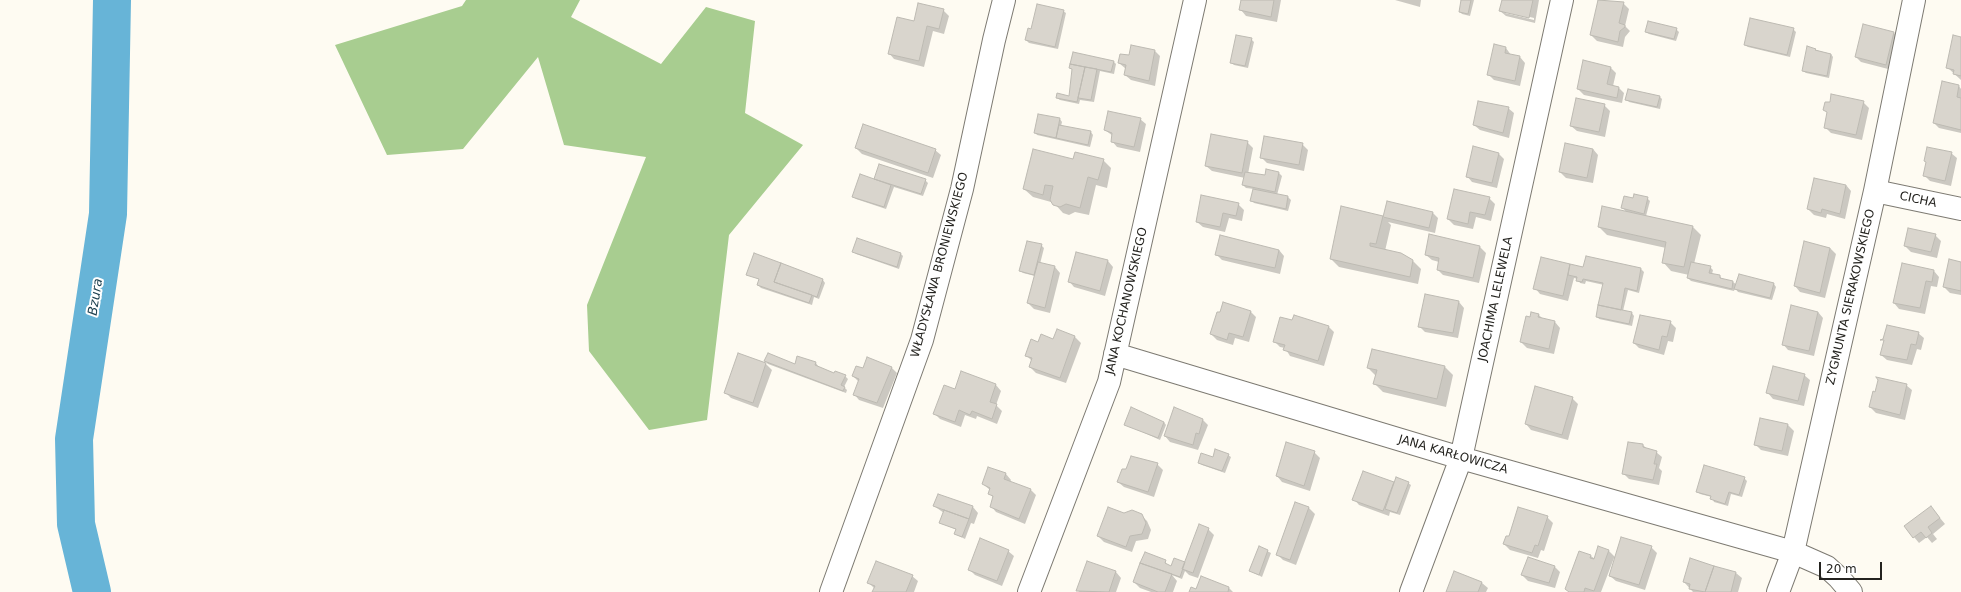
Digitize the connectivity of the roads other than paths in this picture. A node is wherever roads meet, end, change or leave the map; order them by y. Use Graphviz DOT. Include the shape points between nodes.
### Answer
graph roads {
  1 [pos="1004,0"];
  2 [pos="1195,0"];
  3 [pos="1562,0"];
  4 [pos="1914,0"];
  5 [pos="1875,191"];
  6 [pos="1961,210"];
  7 [pos="1115,354"];
  8 [pos="1461,458"];
  9 [pos="1793,552"];
  10 [pos="831,592"];
  11 [pos="1029,592"];
  12 [pos="1411,592"];
  13 [pos="1778,592"];
  14 [pos="1851,592"];
  1 -- 10 [label="street, WŁADYSŁAWA BRONIEWSKIEGO" via="962,189 922,340"];
  2 -- 7 [label="street, JANA KOCHANOWSKIEGO"];
  3 -- 8 [label="street, JOACHIMA LELEWELA"];
  4 -- 5 [label="street, ZYGMUNTA SIERAKOWSKIEGO"];
  5 -- 6 [label="street, CICHA"];
  5 -- 9 [label="street, ZYGMUNTA SIERAKOWSKIEGO"];
  7 -- 8 [label="street, JANA KARŁOWICZA"];
  7 -- 11 [label="street, JANA KOCHANOWSKIEGO" via="1109,382"];
  8 -- 9 [label="street, JANA KARŁOWICZA"];
  8 -- 12 [label="street, JOACHIMA LELEWELA"];
  9 -- 13 [label="street, ZYGMUNTA SIERAKOWSKIEGO"];
  9 -- 14 [label="street, JANA KARŁOWICZA" via="1827,567"];
}
